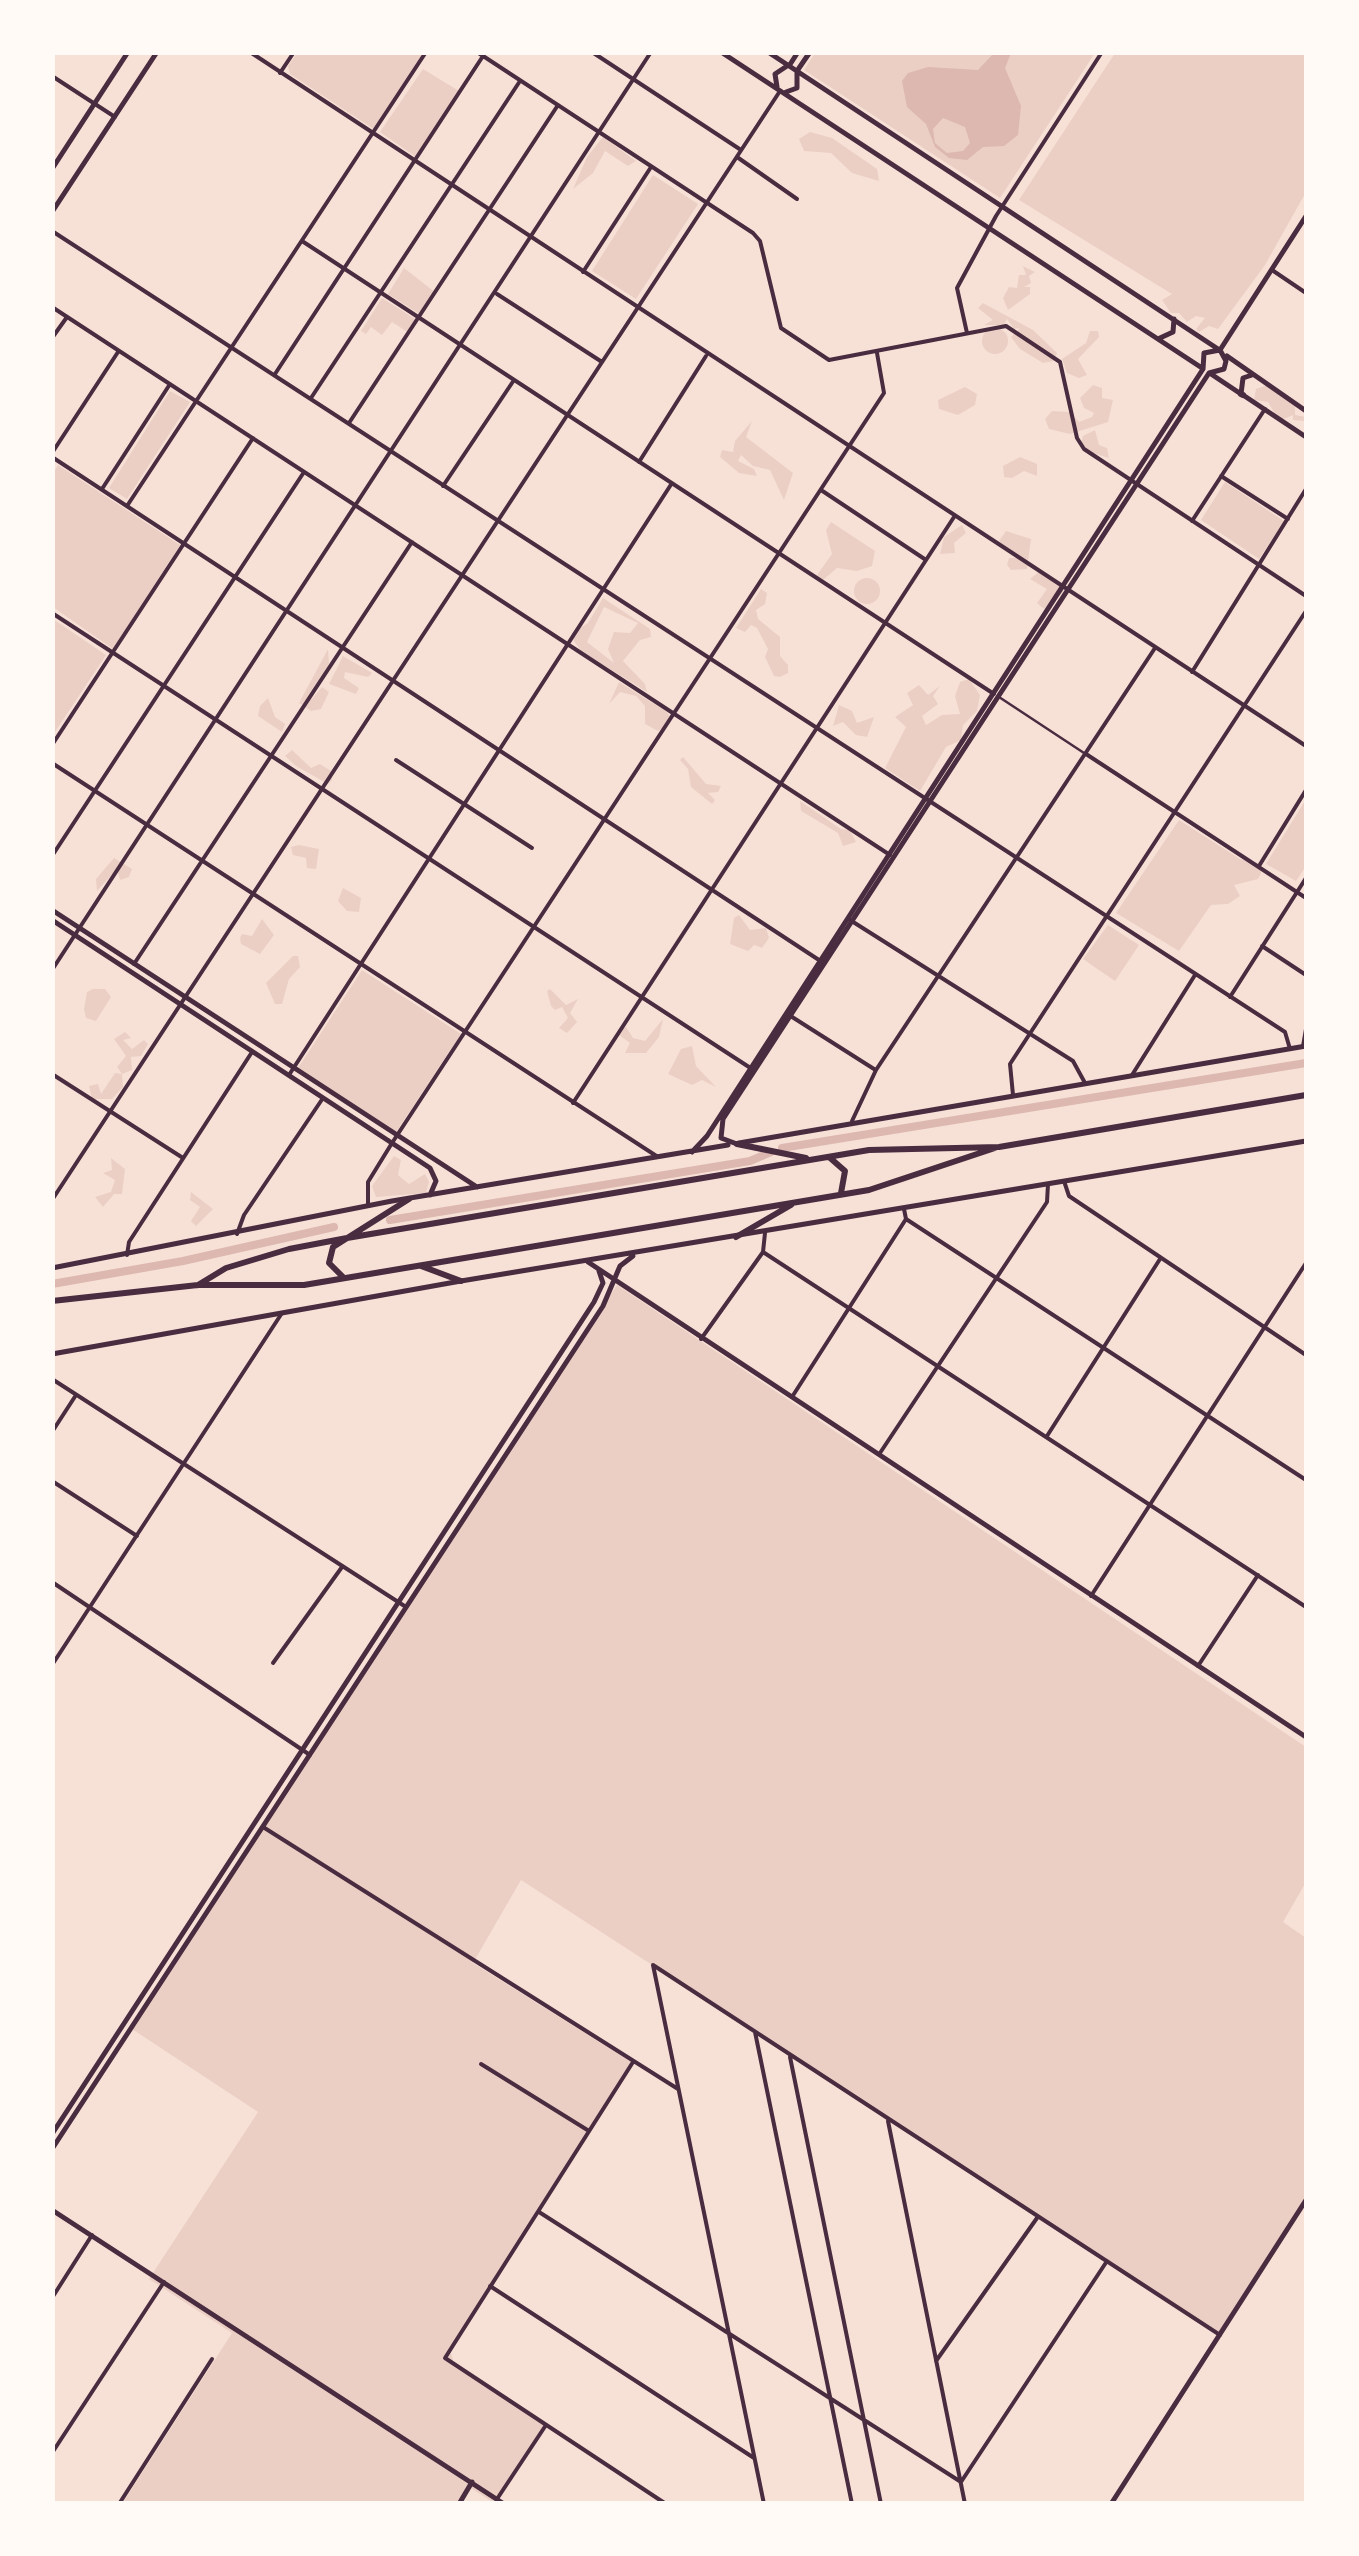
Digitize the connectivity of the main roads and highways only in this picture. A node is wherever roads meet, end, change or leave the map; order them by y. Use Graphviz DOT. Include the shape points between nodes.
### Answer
graph roads {
  1 [pos="128,52"];
  2 [pos="157,52"];
  3 [pos="721,52"];
  4 [pos="768,52"];
  5 [pos="798,52"];
  6 [pos="810,52"];
  7 [pos="790,66"];
  8 [pos="797,71"];
  9 [pos="780,91"];
  10 [pos="52,169"];
  11 [pos="52,212"];
  12 [pos="1306,216"];
  13 [pos="1174,317"];
  14 [pos="1157,338"];
  15 [pos="1220,350"];
  16 [pos="1206,371"];
  17 [pos="1252,375"];
  18 [pos="1242,394"];
  19 [pos="1306,412"];
  20 [pos="1306,437"];
  21 [pos="52,910"];
  22 [pos="52,920"];
  23 [pos="1305,1046"];
  24 [pos="752,1069"];
  25 [pos="291,1072"];
  26 [pos="1306,1095"];
  27 [pos="394,1139"];
  28 [pos="1306,1141"];
  29 [pos="736,1144"];
  30 [pos="1000,1147"];
  31 [pos="692,1152"];
  32 [pos="828,1156"];
  33 [pos="812,1159"];
  34 [pos="477,1187"];
  35 [pos="841,1193"];
  36 [pos="429,1196"];
  37 [pos="409,1199"];
  38 [pos="798,1201"];
  39 [pos="736,1237"];
  40 [pos="347,1238"];
  41 [pos="636,1253"];
  42 [pos="587,1261"];
  43 [pos="420,1266"];
  44 [pos="52,1268"];
  45 [pos="599,1271"];
  46 [pos="344,1278"];
  47 [pos="462,1281"];
  48 [pos="616,1282"];
  49 [pos="198,1285"];
  50 [pos="52,1301"];
  51 [pos="52,1354"];
  52 [pos="1305,1733"];
  53 [pos="52,2134"];
  54 [pos="52,2149"];
  55 [pos="1306,2200"];
  56 [pos="52,2210"];
  57 [pos="472,2482"];
  58 [pos="501,2501"];
  59 [pos="458,2504"];
  60 [pos="1111,2504"];
  1 -- 10 [label="main road"];
  2 -- 11 [label="main road"];
  3 -- 9 [label="main road"];
  4 -- 7 [label="main road"];
  5 -- 7 [label="main road"];
  6 -- 8 [label="main road"];
  7 -- 8 [label="main road"];
  7 -- 9 [label="main road" via="775,74"];
  8 -- 9 [label="main road" via="797,88"];
  8 -- 13 [label="main road"];
  9 -- 14 [label="main road"];
  12 -- 15 [label="main road"];
  13 -- 14 [label="main road" via="1174,332"];
  13 -- 15 [label="main road"];
  14 -- 16 [label="main road"];
  15 -- 16 [label="main road" via="1204,354"];
  15 -- 16 [label="main road" via="1226,365 1218,373"];
  15 -- 17 [label="main road"];
  16 -- 18 [label="main road"];
  16 -- 24 [label="main road"];
  17 -- 18 [label="main road" via="1243,378"];
  17 -- 19 [label="main road"];
  18 -- 20 [label="main road"];
  21 -- 25 [label="main road"];
  22 -- 25 [label="main road"];
  23 -- 29 [label="main road"];
  24 -- 29 [label="main road" via="718,1132"];
  24 -- 31 [label="main road"];
  25 -- 27 [label="main road"];
  25 -- 27 [label="main road"];
  26 -- 30 [label="highway"];
  27 -- 34 [label="main road"];
  27 -- 36 [label="main road" via="436,1175"];
  28 -- 39 [label="main road"];
  29 -- 31 [label="main road"];
  29 -- 33 [label="highway"];
  30 -- 32 [label="highway" via="906,1146"];
  30 -- 35 [label="highway" via="897,1184"];
  31 -- 34 [label="main road"];
  32 -- 33 [label="highway"];
  32 -- 35 [label="highway" via="845,1171"];
  33 -- 40 [label="highway"];
  34 -- 36 [label="main road"];
  35 -- 38 [label="highway"];
  36 -- 37 [label="main road"];
  37 -- 40 [label="highway"];
  37 -- 44 [label="main road"];
  38 -- 39 [label="highway"];
  38 -- 43 [label="highway"];
  39 -- 41 [label="main road"];
  40 -- 46 [label="highway" via="333,1248 329,1263"];
  40 -- 49 [label="highway" via="289,1248 226,1268"];
  41 -- 42 [label="main road"];
  41 -- 48 [label="main road" via="620,1266"];
  42 -- 45 [label="main road"];
  42 -- 47 [label="main road"];
  43 -- 46 [label="highway"];
  43 -- 47 [label="highway"];
  45 -- 48 [label="main road"];
  45 -- 53 [label="main road" via="594,1302"];
  46 -- 49 [label="highway" via="304,1285"];
  47 -- 51 [label="main road"];
  48 -- 52 [label="main road"];
  48 -- 54 [label="main road"];
  49 -- 50 [label="highway"];
  55 -- 60 [label="main road"];
  56 -- 57 [label="main road"];
  57 -- 58 [label="main road"];
  57 -- 59 [label="main road"];
}
